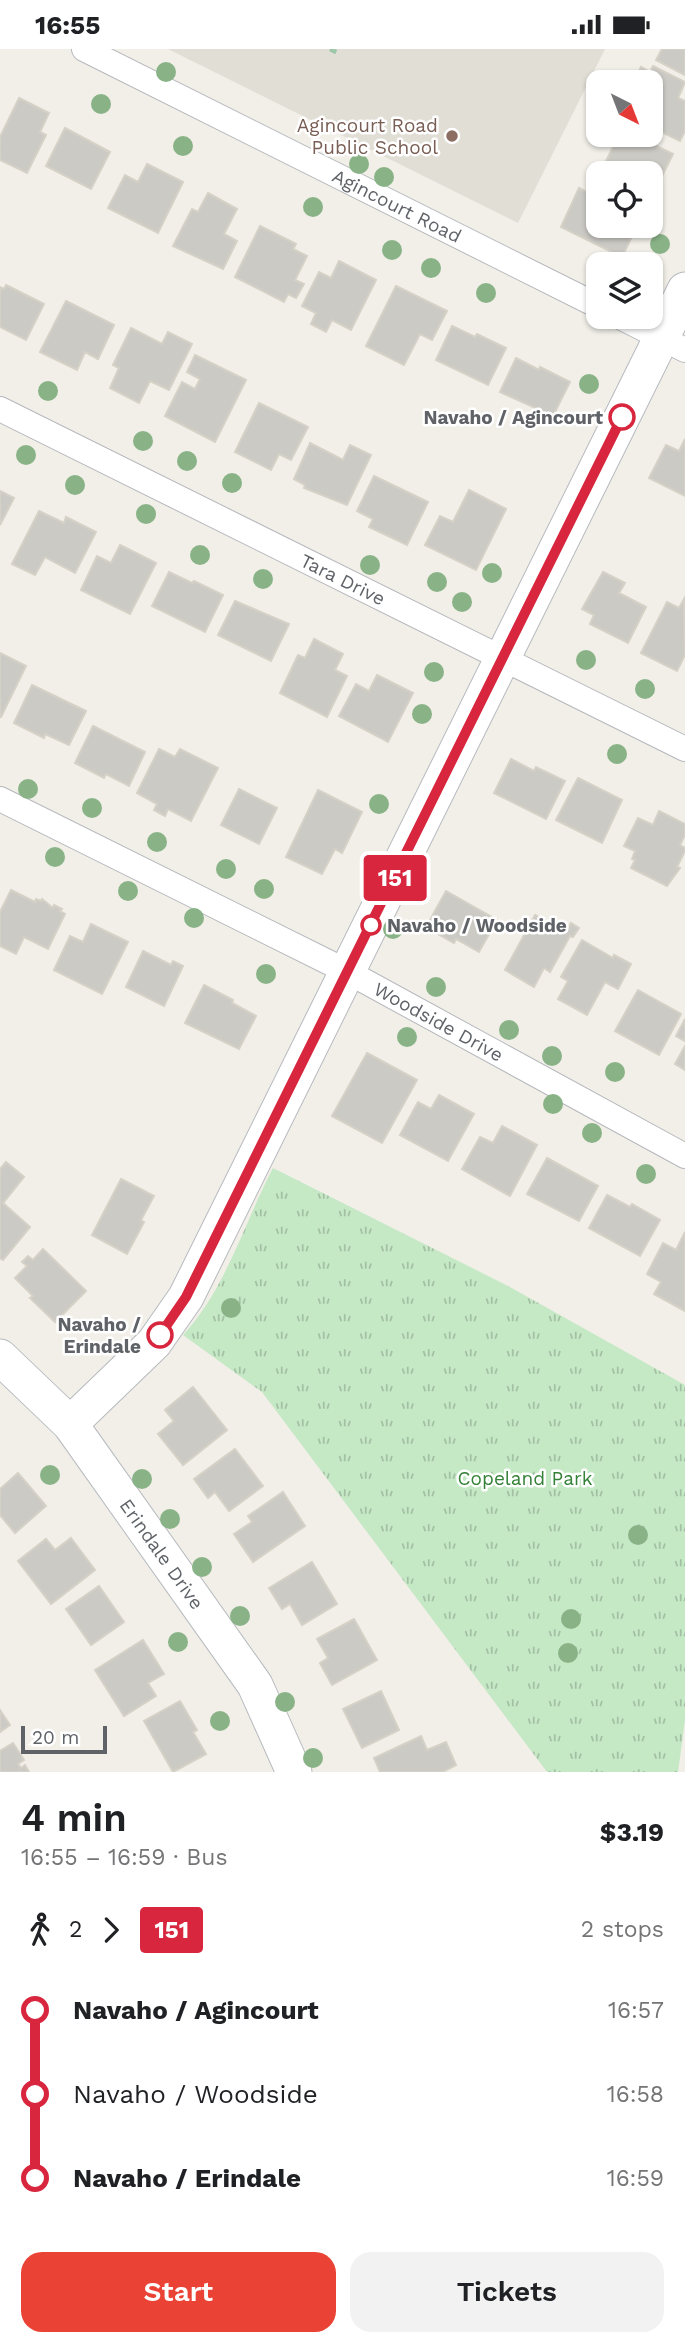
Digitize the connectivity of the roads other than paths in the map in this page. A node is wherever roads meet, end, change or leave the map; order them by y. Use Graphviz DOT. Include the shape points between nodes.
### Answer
graph roads {
  1 [pos="84,49"];
  2 [pos="685,290"];
  3 [pos="586,300"];
  4 [pos="644,329"];
  5 [pos="673,344"];
  6 [pos="0,409"];
  7 [pos="503,660"];
  8 [pos="685,749"];
  9 [pos="0,799"];
  10 [pos="348,972"];
  11 [pos="685,1156"];
  12 [pos="0,1357"];
  13 [pos="70,1424"];
  14 [pos="294,1772"];
  1 -- 3 [label="street, Agincourt Road"];
  2 -- 5 [label="street"];
  4 -- 5 [label="street"];
  5 -- 7 [label="street"];
  6 -- 7 [label="street, Tara Drive"];
  7 -- 8 [label="street, Tara Drive"];
  7 -- 10 [label="street"];
  9 -- 10 [label="street, Woodside Drive"];
  10 -- 11 [label="street, Woodside Drive"];
  10 -- 13 [label="street" via="186,1297 154,1343"];
  12 -- 13 [label="street, Erindale Drive"];
  13 -- 14 [label="street, Erindale Drive" via="255,1685"];
}
